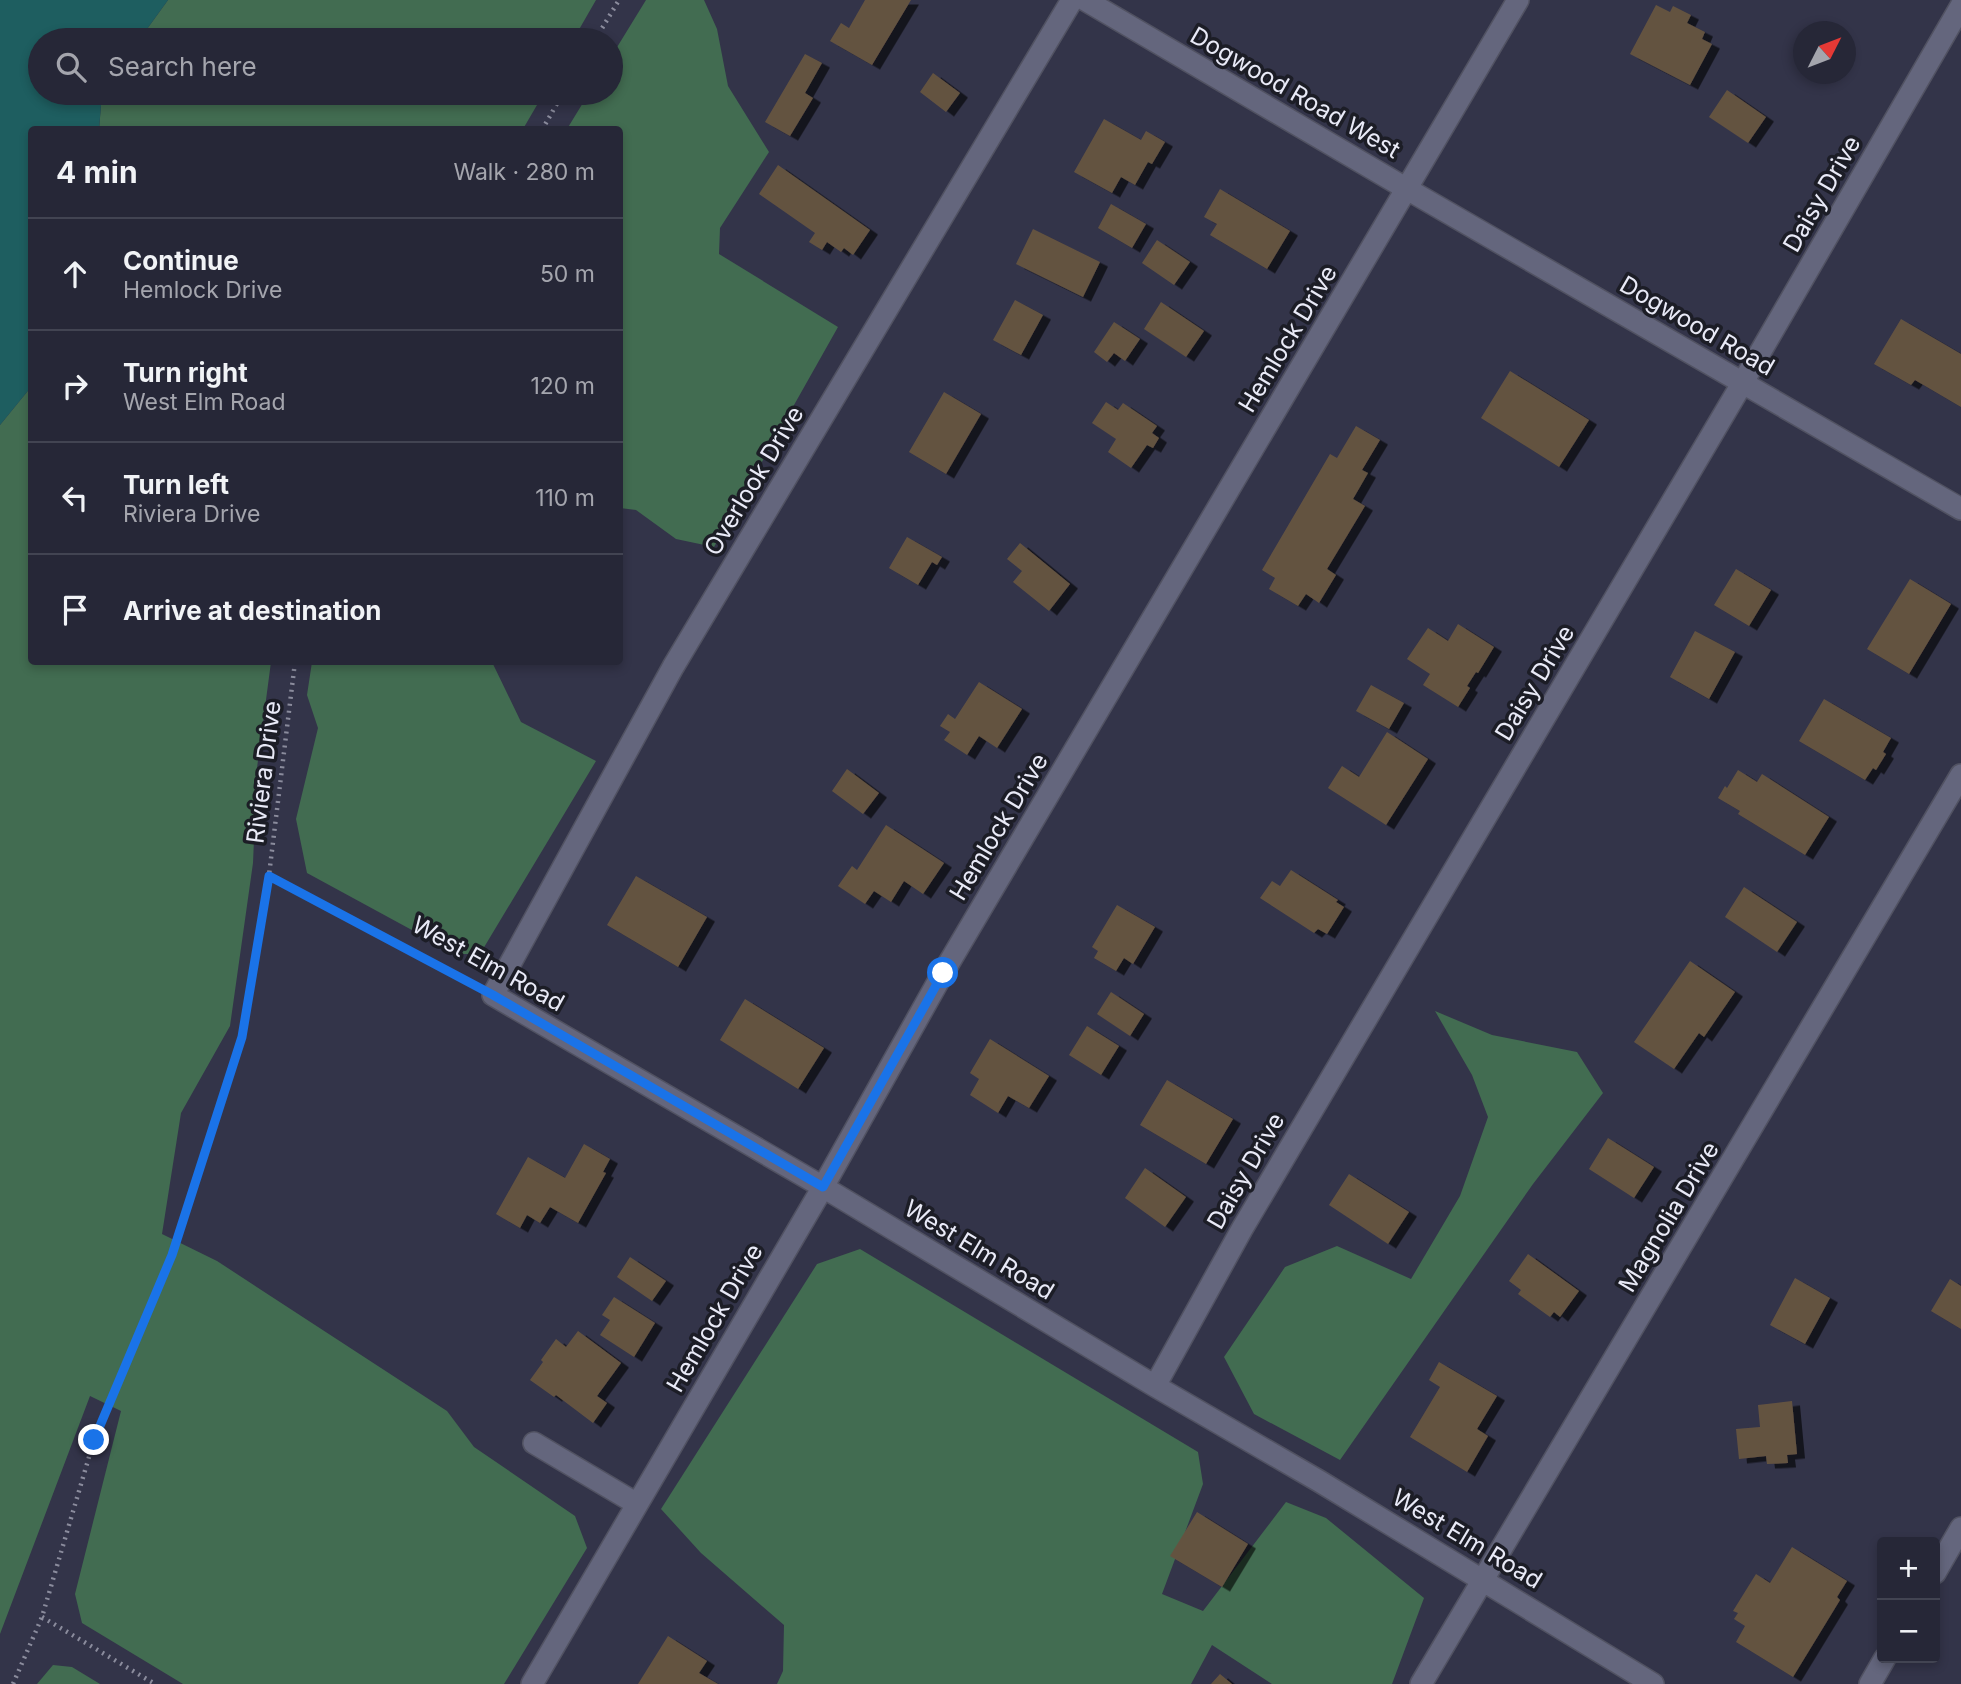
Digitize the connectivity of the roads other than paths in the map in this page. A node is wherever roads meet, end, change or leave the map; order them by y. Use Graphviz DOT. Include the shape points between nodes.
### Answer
graph roads {
  1 [pos="1072,0"];
  2 [pos="1085,0"];
  3 [pos="1518,0"];
  4 [pos="1961,6"];
  5 [pos="1407,189"];
  6 [pos="1743,382"];
  7 [pos="1961,509"];
  8 [pos="1961,775"];
  9 [pos="493,995"];
  10 [pos="823,1187"];
  11 [pos="1155,1387"];
  12 [pos="534,1443"];
  13 [pos="637,1504"];
  14 [pos="1961,1528"];
  15 [pos="1940,1564"];
  16 [pos="1483,1580"];
  17 [pos="1882,1663"];
  18 [pos="532,1684"];
  19 [pos="1421,1684"];
  20 [pos="1653,1684"];
  21 [pos="1870,1684"];
  1 -- 9 [label="street, Overlook Drive" via="673,667"];
  2 -- 5 [label="street, Dogwood Road West"];
  3 -- 5 [label="street, Hemlock Drive"];
  4 -- 6 [label="street, Daisy Drive"];
  5 -- 6 [label="street, Dogwood Road"];
  5 -- 10 [label="street, Hemlock Drive" via="943,973"];
  6 -- 7 [label="street, Dogwood Road"];
  6 -- 11 [label="street, Daisy Drive" via="1242,1229"];
  8 -- 16 [label="street, Magnolia Drive"];
  9 -- 10 [label="street, West Elm Road"];
  10 -- 11 [label="street, West Elm Road"];
  10 -- 13 [label="street, Hemlock Drive"];
  11 -- 16 [label="street, West Elm Road"];
  12 -- 13 [label="street"];
  13 -- 18 [label="street, Hemlock Drive"];
  14 -- 15 [label="street"];
  16 -- 19 [label="street, Magnolia Drive"];
  16 -- 20 [label="street, West Elm Road"];
  17 -- 21 [label="street"];
}
